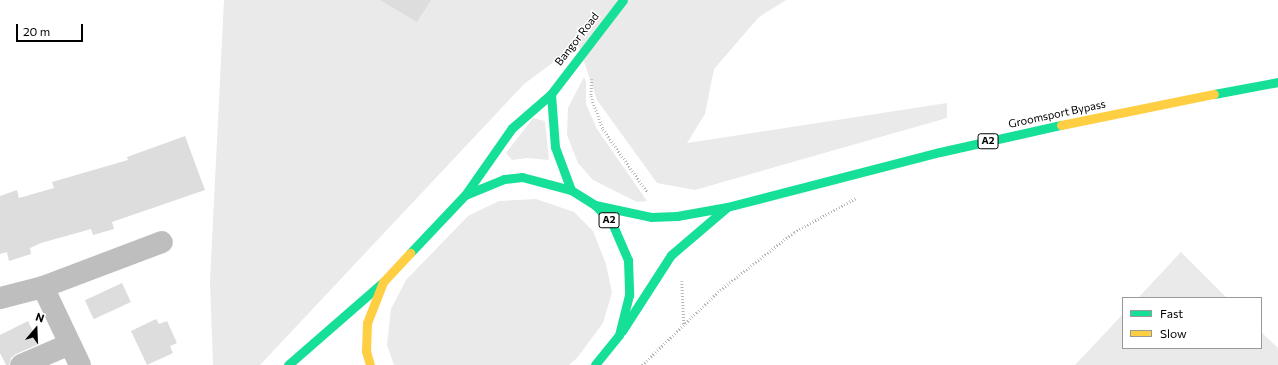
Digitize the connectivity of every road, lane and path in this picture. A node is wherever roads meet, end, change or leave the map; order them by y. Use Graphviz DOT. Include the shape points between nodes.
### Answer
graph roads {
  1 [pos="624,0"];
  2 [pos="592,74"];
  3 [pos="1278,82"];
  4 [pos="551,94"];
  5 [pos="571,190"];
  6 [pos="465,195"];
  7 [pos="862,195"];
  8 [pos="595,205"];
  9 [pos="727,207"];
  10 [pos="651,217"];
  11 [pos="162,242"];
  12 [pos="681,277"];
  13 [pos="383,282"];
  14 [pos="47,295"];
  15 [pos="0,298"];
  16 [pos="684,325"];
  17 [pos="619,335"];
  18 [pos="70,344"];
  19 [pos="20,365"];
  20 [pos="80,365"];
  21 [pos="288,365"];
  22 [pos="370,365"];
  23 [pos="595,365"];
  24 [pos="642,365"];
  1 -- 4 [label="main road, Bangor Road"];
  2 -- 10 [label="path" via="590,96 602,129 650,195"];
  3 -- 9 [label="main road, Groomsport Bypass / A2" via="1147,106 940,152"];
  4 -- 5 [label="main road" via="555,146"];
  4 -- 6 [label="main road, Bangor Road" via="512,128"];
  5 -- 6 [label="main road, A2" via="522,177 504,179"];
  5 -- 8 [label="main road, A2"];
  6 -- 13 [label="main road, A2"];
  7 -- 16 [label="path" via="794,232 720,290"];
  8 -- 10 [label="main road, Groomsport Bypass / A2"];
  8 -- 17 [label="main road, A2" via="612,223 628,260 629,295"];
  9 -- 10 [label="main road, Groomsport Bypass / A2" via="677,216"];
  9 -- 17 [label="main road, Groomsport Bypass / A2" via="671,255"];
  11 -- 14 [label="street"];
  12 -- 16 [label="path"];
  13 -- 21 [label="main road"];
  13 -- 22 [label="main road, A2" via="367,324 366,351"];
  14 -- 15 [label="street"];
  14 -- 18 [label="street"];
  16 -- 24 [label="path"];
  17 -- 23 [label="main road, A2"];
  18 -- 19 [label="street"];
  18 -- 20 [label="street"];
}
